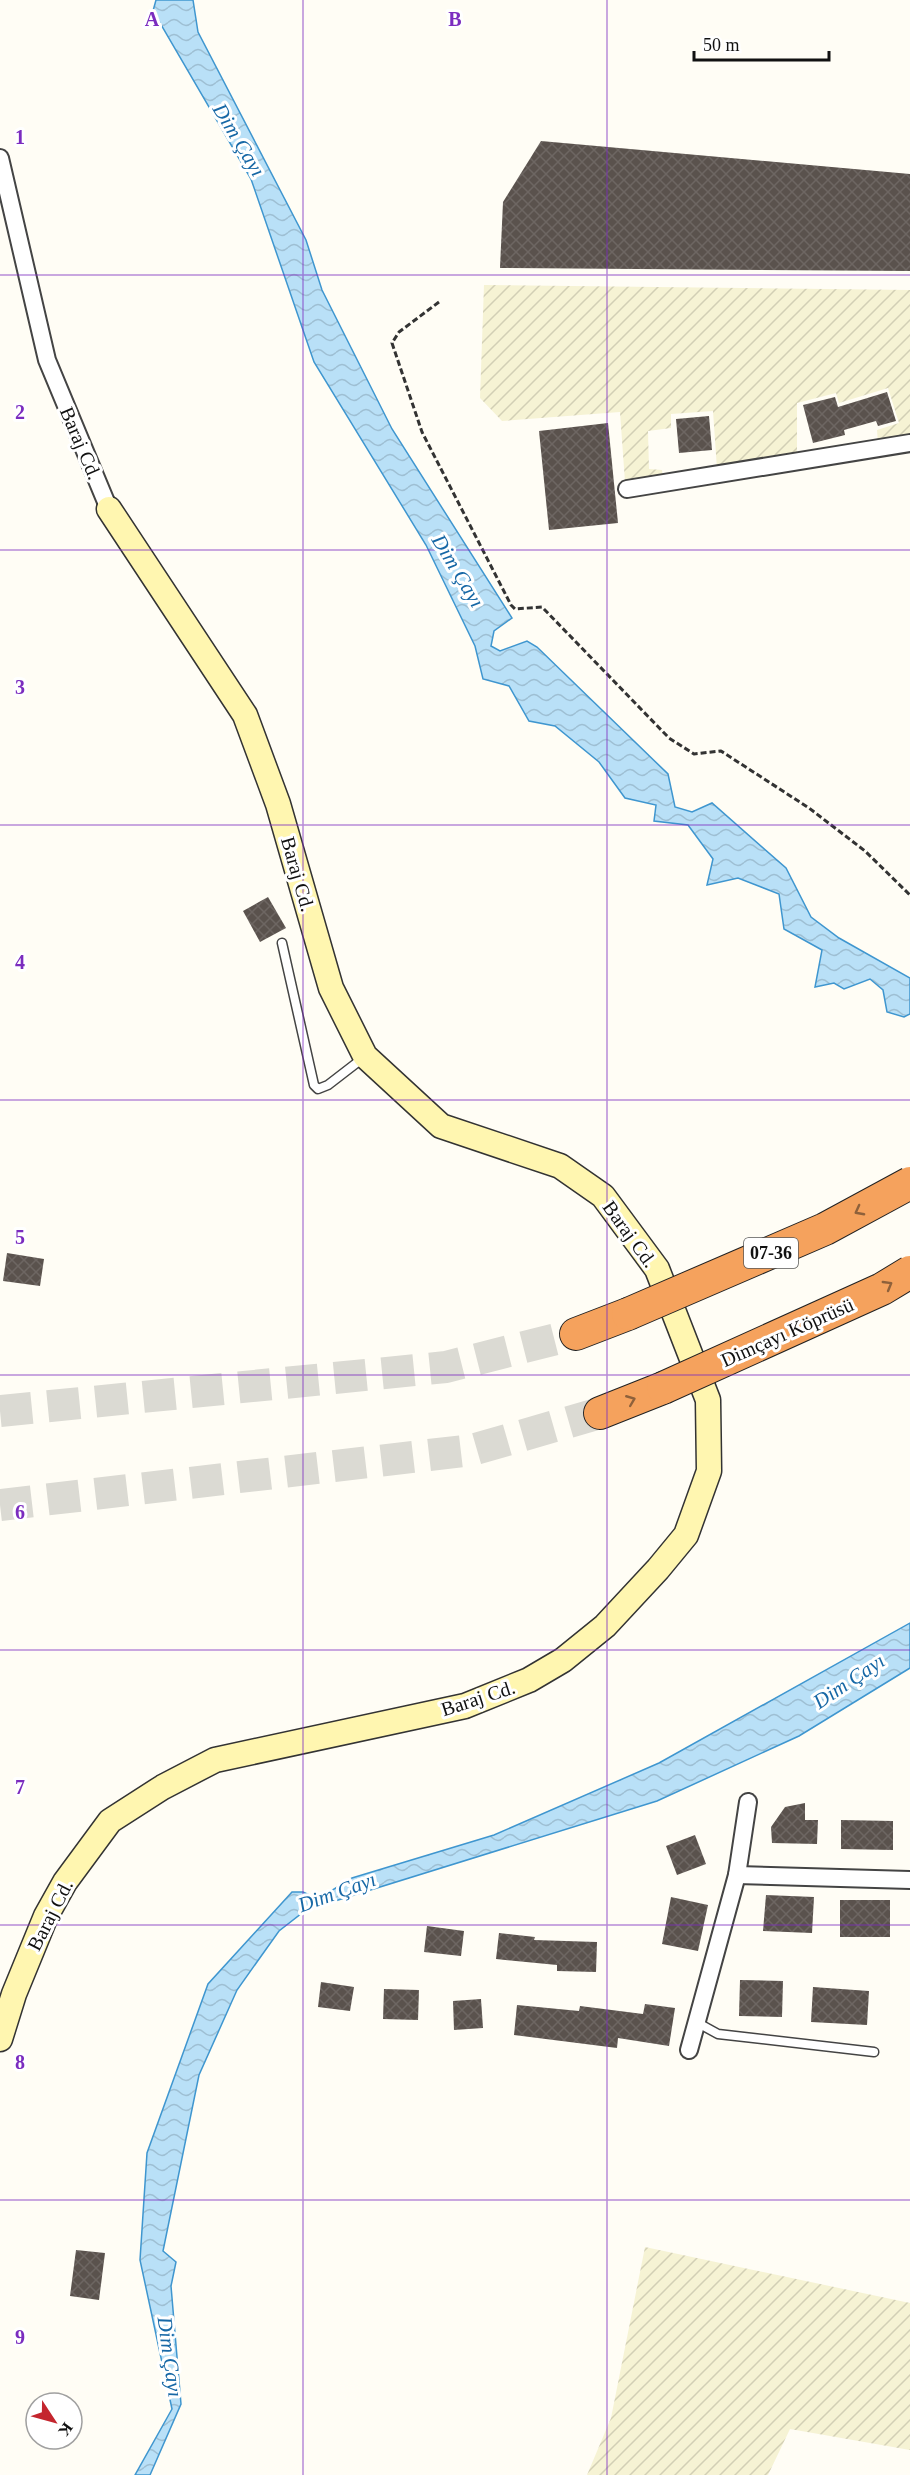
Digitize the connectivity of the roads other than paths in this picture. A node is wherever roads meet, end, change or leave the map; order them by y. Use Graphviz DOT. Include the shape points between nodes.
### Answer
graph roads {
  1 [pos="0,158"];
  2 [pos="910,443"];
  3 [pos="627,489"];
  4 [pos="109,509"];
  5 [pos="282,943"];
  6 [pos="366,1056"];
  7 [pos="910,1183"];
  8 [pos="910,1272"];
  9 [pos="576,1334"];
  10 [pos="600,1413"];
  11 [pos="748,1802"];
  12 [pos="737,1875"];
  13 [pos="910,1880"];
  14 [pos="699,2023"];
  15 [pos="0,2040"];
  16 [pos="689,2050"];
  17 [pos="874,2052"];
  1 -- 4 [label="street, Baraj Cd." via="47,360"];
  2 -- 3 [label="street"];
  4 -- 6 [label="street, Baraj Cd." via="245,715 278,804 331,988"];
  5 -- 6 [label="lane" via="314,1085 318,1089 328,1085"];
  6 -- 15 [label="street, Baraj Cd." via="441,1126 560,1166 603,1196 657,1269 708,1400 710,1470 686,1535 605,1626 563,1660 529,1680 465,1706 214,1760 110,1821 65,1882 46,1916"];
  7 -- 9 [label="highway, 07-36, one-way, bridge" via="825,1229"];
  10 -- 8 [label="highway, Dimçayı Köprüsü, one-way, bridge" via="882,1289"];
  11 -- 12 [label="street"];
  12 -- 13 [label="street"];
  12 -- 14 [label="street"];
  14 -- 16 [label="street"];
  14 -- 17 [label="lane" via="718,2034"];
}
